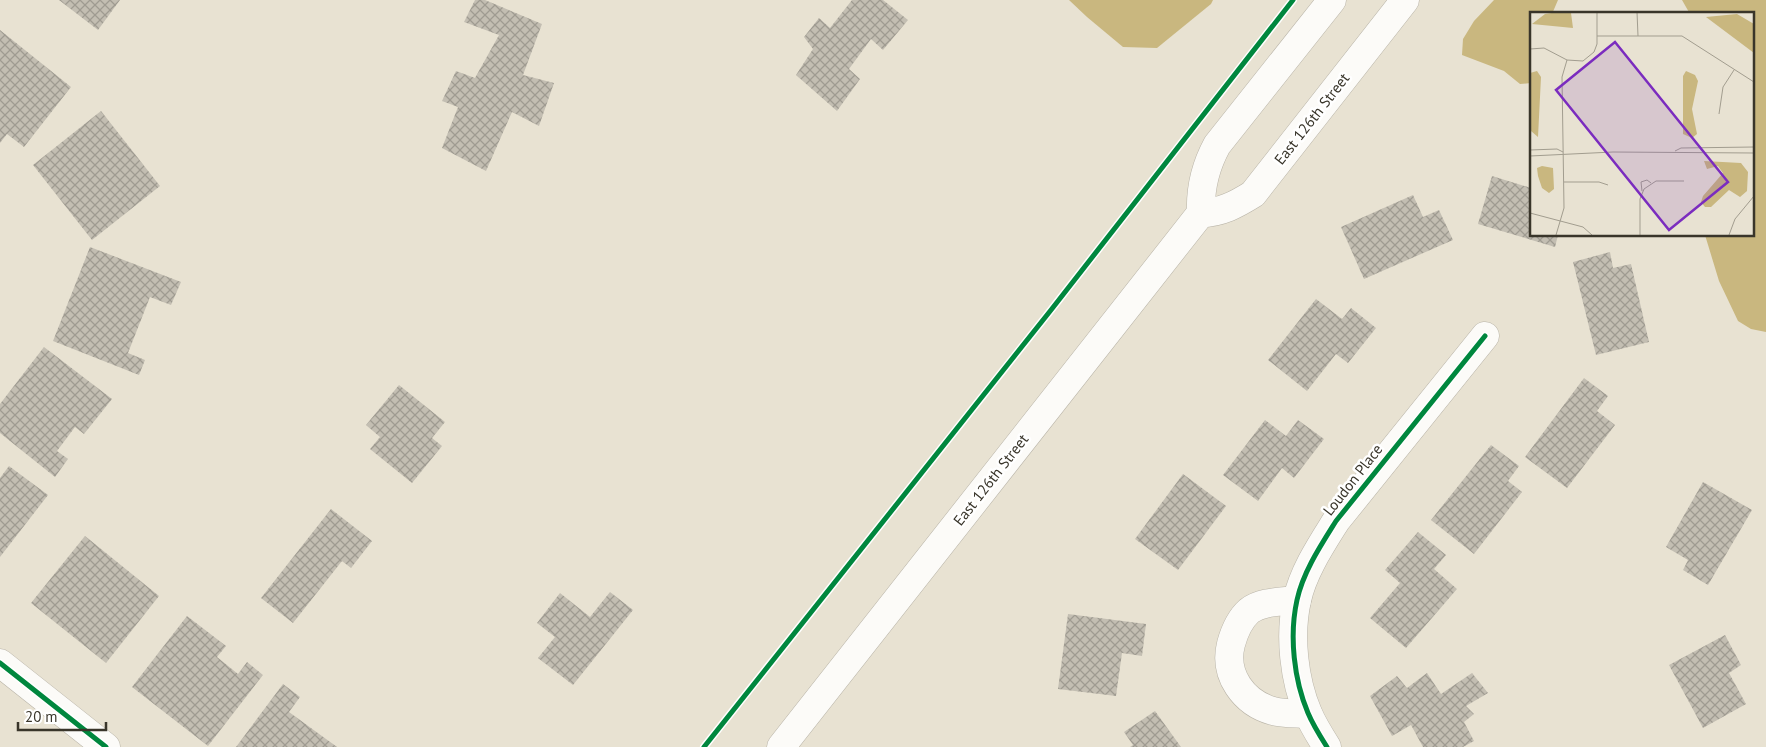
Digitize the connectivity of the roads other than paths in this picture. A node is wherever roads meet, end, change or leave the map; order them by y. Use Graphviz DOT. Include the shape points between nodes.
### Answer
graph roads {
  1 [pos="1332,0"];
  2 [pos="1405,0"];
  3 [pos="1201,213"];
  4 [pos="1485,336"];
  5 [pos="1297,600"];
  6 [pos="0,663"];
  7 [pos="1308,714"];
  8 [pos="106,747"];
  9 [pos="781,747"];
  10 [pos="1327,747"];
  1 -- 3 [label="main road" via="1217,145 1205,173"];
  2 -- 3 [label="main road, East 126th Street" via="1253,194 1227,208"];
  3 -- 9 [label="main road, East 126th Street"];
  4 -- 5 [label="main road, Loudon Place" via="1336,521 1320,546"];
  5 -- 7 [label="main road, Loudon Place" via="1296,665"];
  5 -- 7 [label="main road" via="1261,604 1249,611 1234,636 1229,663 1232,678 1245,696 1257,704 1273,711"];
  6 -- 8 [label="main road"];
  7 -- 10 [label="main road, Loudon Place"];
}
